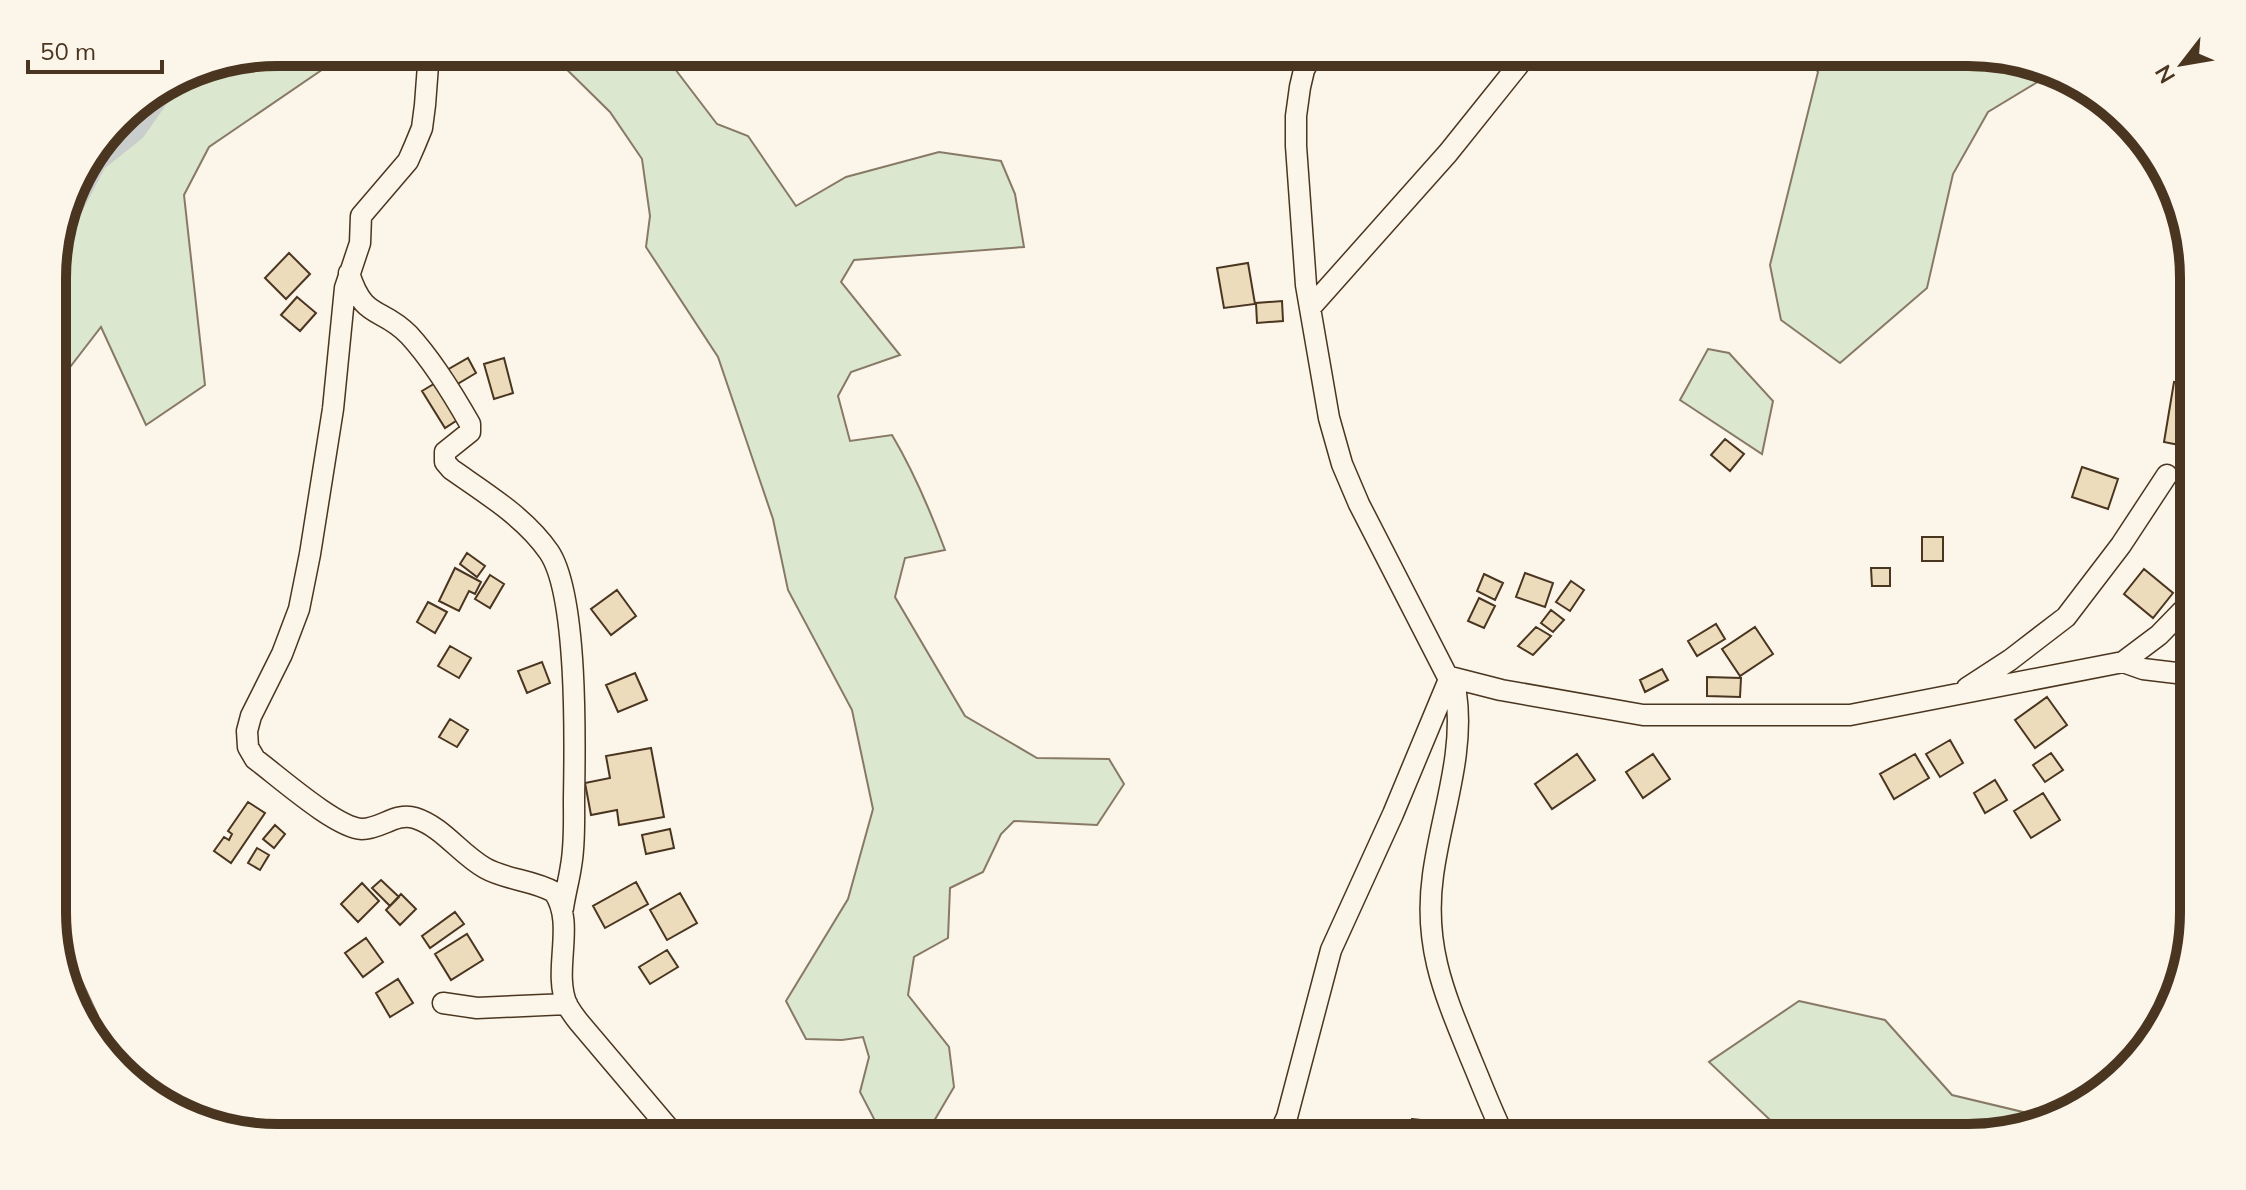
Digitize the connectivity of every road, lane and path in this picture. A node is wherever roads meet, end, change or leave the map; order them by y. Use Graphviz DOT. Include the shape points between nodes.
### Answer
graph roads {
  1 [pos="428,66"];
  2 [pos="1306,66"];
  3 [pos="1518,66"];
  4 [pos="349,273"];
  5 [pos="1310,308"];
  6 [pos="2167,475"];
  7 [pos="2180,613"];
  8 [pos="2123,662"];
  9 [pos="2180,673"];
  10 [pos="1450,677"];
  11 [pos="1957,694"];
  12 [pos="563,908"];
  13 [pos="443,1003"];
  14 [pos="567,1004"];
  15 [pos="665,1124"];
  16 [pos="1284,1124"];
  17 [pos="1499,1124"];
  1 -- 4 [label="street" via="422,128 408,161 361,216 360,243"];
  2 -- 5 [label="street" via="1296,116"];
  3 -- 5 [label="street"];
  4 -- 12 [label="street" via="361,301 420,348 470,424 466,437 445,452 445,462 534,534 560,578 575,720 572,864"];
  4 -- 12 [label="street" via="333,409 299,609 251,716 248,747 255,759 353,828 373,828 397,817 419,819 485,868 554,892"];
  5 -- 10 [label="street" via="1342,464"];
  6 -- 11 [label="street" via="2066,617"];
  7 -- 8 [label="street"];
  8 -- 9 [label="street"];
  8 -- 11 [label="street"];
  10 -- 11 [label="street" via="1643,715 1850,715"];
  10 -- 16 [label="street" via="1331,950"];
  10 -- 17 [label="street" via="1459,725 1433,875 1434,951 1442,987"];
  12 -- 14 [label="street"];
  13 -- 14 [label="street" via="477,1008"];
  14 -- 15 [label="street"];
}
